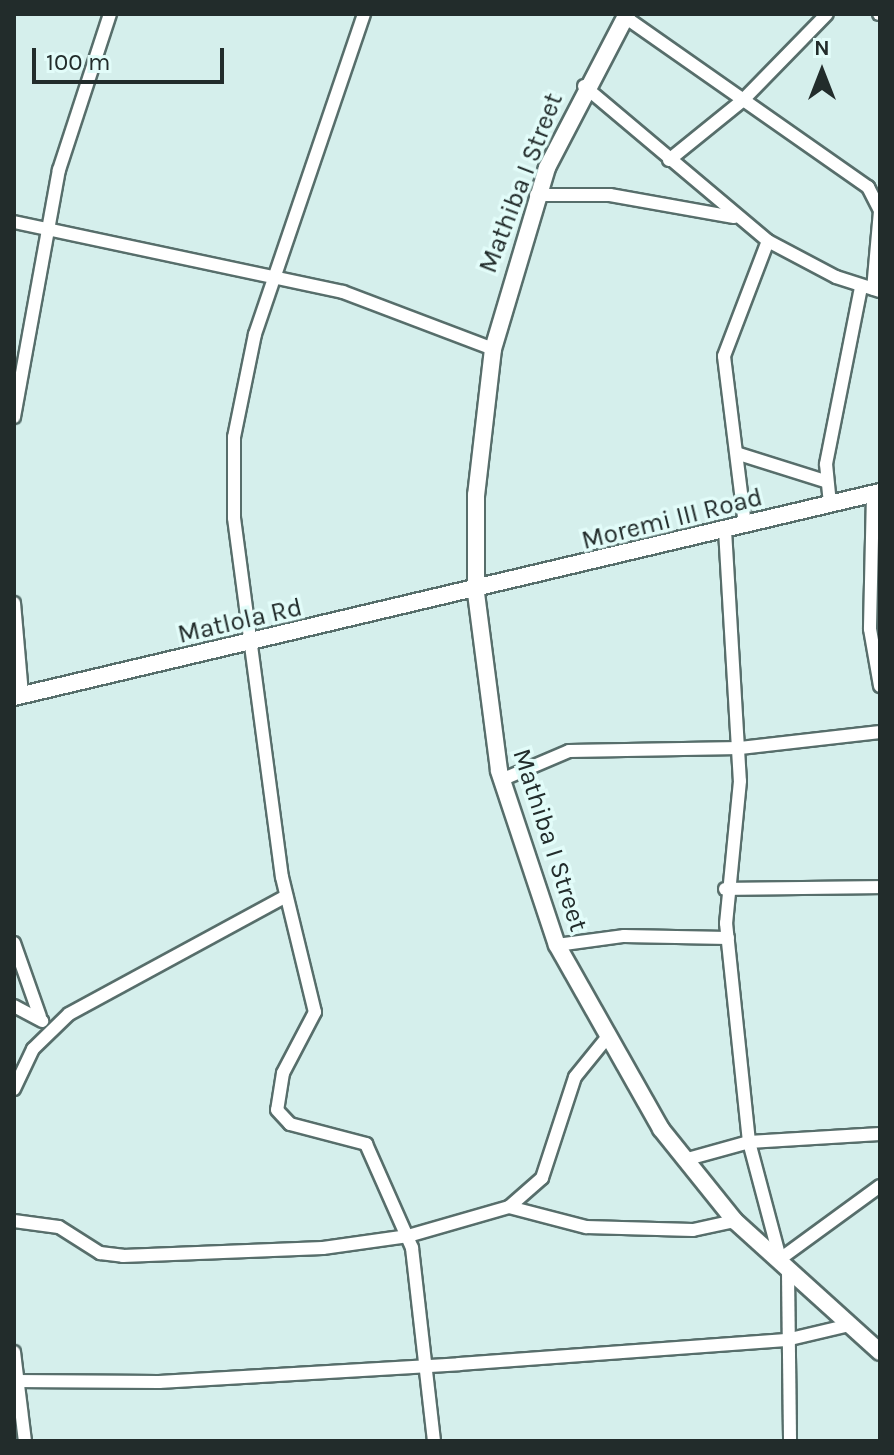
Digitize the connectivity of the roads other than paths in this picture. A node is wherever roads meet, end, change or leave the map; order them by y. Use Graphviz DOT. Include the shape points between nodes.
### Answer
graph roads {
  1 [pos="110,14"];
  2 [pos="364,14"];
  3 [pos="827,14"];
  4 [pos="626,15"];
  5 [pos="584,86"];
  6 [pos="743,100"];
  7 [pos="669,160"];
  8 [pos="536,195"];
  9 [pos="737,218"];
  10 [pos="14,222"];
  11 [pos="50,231"];
  12 [pos="768,241"];
  13 [pos="270,281"];
  14 [pos="871,289"];
  15 [pos="493,349"];
  16 [pos="14,417"];
  17 [pos="739,454"];
  18 [pos="825,481"];
  19 [pos="877,493"];
  20 [pos="830,504"];
  21 [pos="745,525"];
  22 [pos="725,530"];
  23 [pos="476,593"];
  24 [pos="14,603"];
  25 [pos="245,644"];
  26 [pos="880,686"];
  27 [pos="18,696"];
  28 [pos="880,732"];
  29 [pos="740,748"];
  30 [pos="501,780"];
  31 [pos="880,887"];
  32 [pos="725,889"];
  33 [pos="286,896"];
  34 [pos="728,938"];
  35 [pos="14,943"];
  36 [pos="557,945"];
  37 [pos="14,1006"];
  38 [pos="40,1017"];
  39 [pos="48,1031"];
  40 [pos="605,1040"];
  41 [pos="14,1089"];
  42 [pos="880,1134"];
  43 [pos="749,1142"];
  44 [pos="684,1160"];
  45 [pos="880,1186"];
  46 [pos="509,1207"];
  47 [pos="14,1221"];
  48 [pos="735,1221"];
  49 [pos="408,1236"];
  50 [pos="784,1267"];
  51 [pos="845,1326"];
  52 [pos="786,1340"];
  53 [pos="14,1352"];
  54 [pos="880,1352"];
  55 [pos="426,1366"];
  56 [pos="16,1381"];
  57 [pos="25,1441"];
  58 [pos="434,1441"];
  59 [pos="790,1441"];
  1 -- 11 [label="street" via="72,118"];
  2 -- 13 [label="street"];
  3 -- 6 [label="street"];
  4 -- 5 [label="street, Mathiba I Street"];
  4 -- 6 [label="street"];
  5 -- 7 [label="street"];
  5 -- 8 [label="street, Mathiba I Street"];
  6 -- 7 [label="street"];
  6 -- 14 [label="street" via="868,187 880,211"];
  7 -- 9 [label="street"];
  8 -- 9 [label="street" via="610,195"];
  8 -- 15 [label="street, Mathiba I Street"];
  9 -- 12 [label="street"];
  10 -- 11 [label="street"];
  11 -- 13 [label="street"];
  11 -- 16 [label="street"];
  12 -- 14 [label="street"];
  12 -- 17 [label="street" via="724,356"];
  13 -- 15 [label="street" via="390,306"];
  13 -- 25 [label="street" via="234,437"];
  14 -- 18 [label="street"];
  15 -- 23 [label="street, Mathiba I Street" via="476,495"];
  17 -- 18 [label="street"];
  17 -- 21 [label="street"];
  18 -- 20 [label="street"];
  19 -- 20 [label="street, Moremi III Road"];
  19 -- 26 [label="street" via="870,629"];
  20 -- 21 [label="street, Moremi III Road"];
  21 -- 22 [label="street, Moremi III Road"];
  22 -- 23 [label="street, Moremi III Road"];
  22 -- 29 [label="street"];
  23 -- 25 [label="street, Matlola Rd"];
  23 -- 30 [label="street, Mathiba I Street"];
  24 -- 27 [label="street"];
  25 -- 27 [label="street, Matlola Rd"];
  25 -- 33 [label="street"];
  28 -- 29 [label="street"];
  29 -- 30 [label="street" via="569,751"];
  29 -- 32 [label="street"];
  30 -- 36 [label="street, Mathiba I Street"];
  31 -- 32 [label="street"];
  32 -- 34 [label="street"];
  33 -- 39 [label="street"];
  33 -- 49 [label="street" via="315,1012 283,1073 277,1110 290,1124 363,1139"];
  34 -- 36 [label="street" via="624,936"];
  34 -- 43 [label="street"];
  35 -- 38 [label="street"];
  36 -- 40 [label="street, Mathiba I Street"];
  37 -- 38 [label="street"];
  38 -- 39 [label="street"];
  39 -- 41 [label="street"];
  40 -- 44 [label="street, Mathiba I Street"];
  40 -- 46 [label="street" via="575,1077 542,1178"];
  42 -- 43 [label="street"];
  43 -- 44 [label="street"];
  43 -- 50 [label="street"];
  44 -- 48 [label="street, Mathiba I Street"];
  45 -- 50 [label="street"];
  46 -- 48 [label="street" via="616,1229 693,1230"];
  46 -- 49 [label="street"];
  47 -- 49 [label="street" via="59,1227 100,1253 123,1256 250,1254"];
  48 -- 50 [label="street, Mathiba I Street"];
  49 -- 55 [label="street"];
  50 -- 51 [label="street, Mathiba I Street"];
  50 -- 52 [label="street"];
  51 -- 52 [label="street"];
  51 -- 54 [label="street, Mathiba I Street"];
  52 -- 55 [label="street"];
  52 -- 59 [label="street"];
  53 -- 56 [label="street"];
  55 -- 56 [label="street" via="146,1383"];
  55 -- 58 [label="street"];
  56 -- 57 [label="street"];
}
